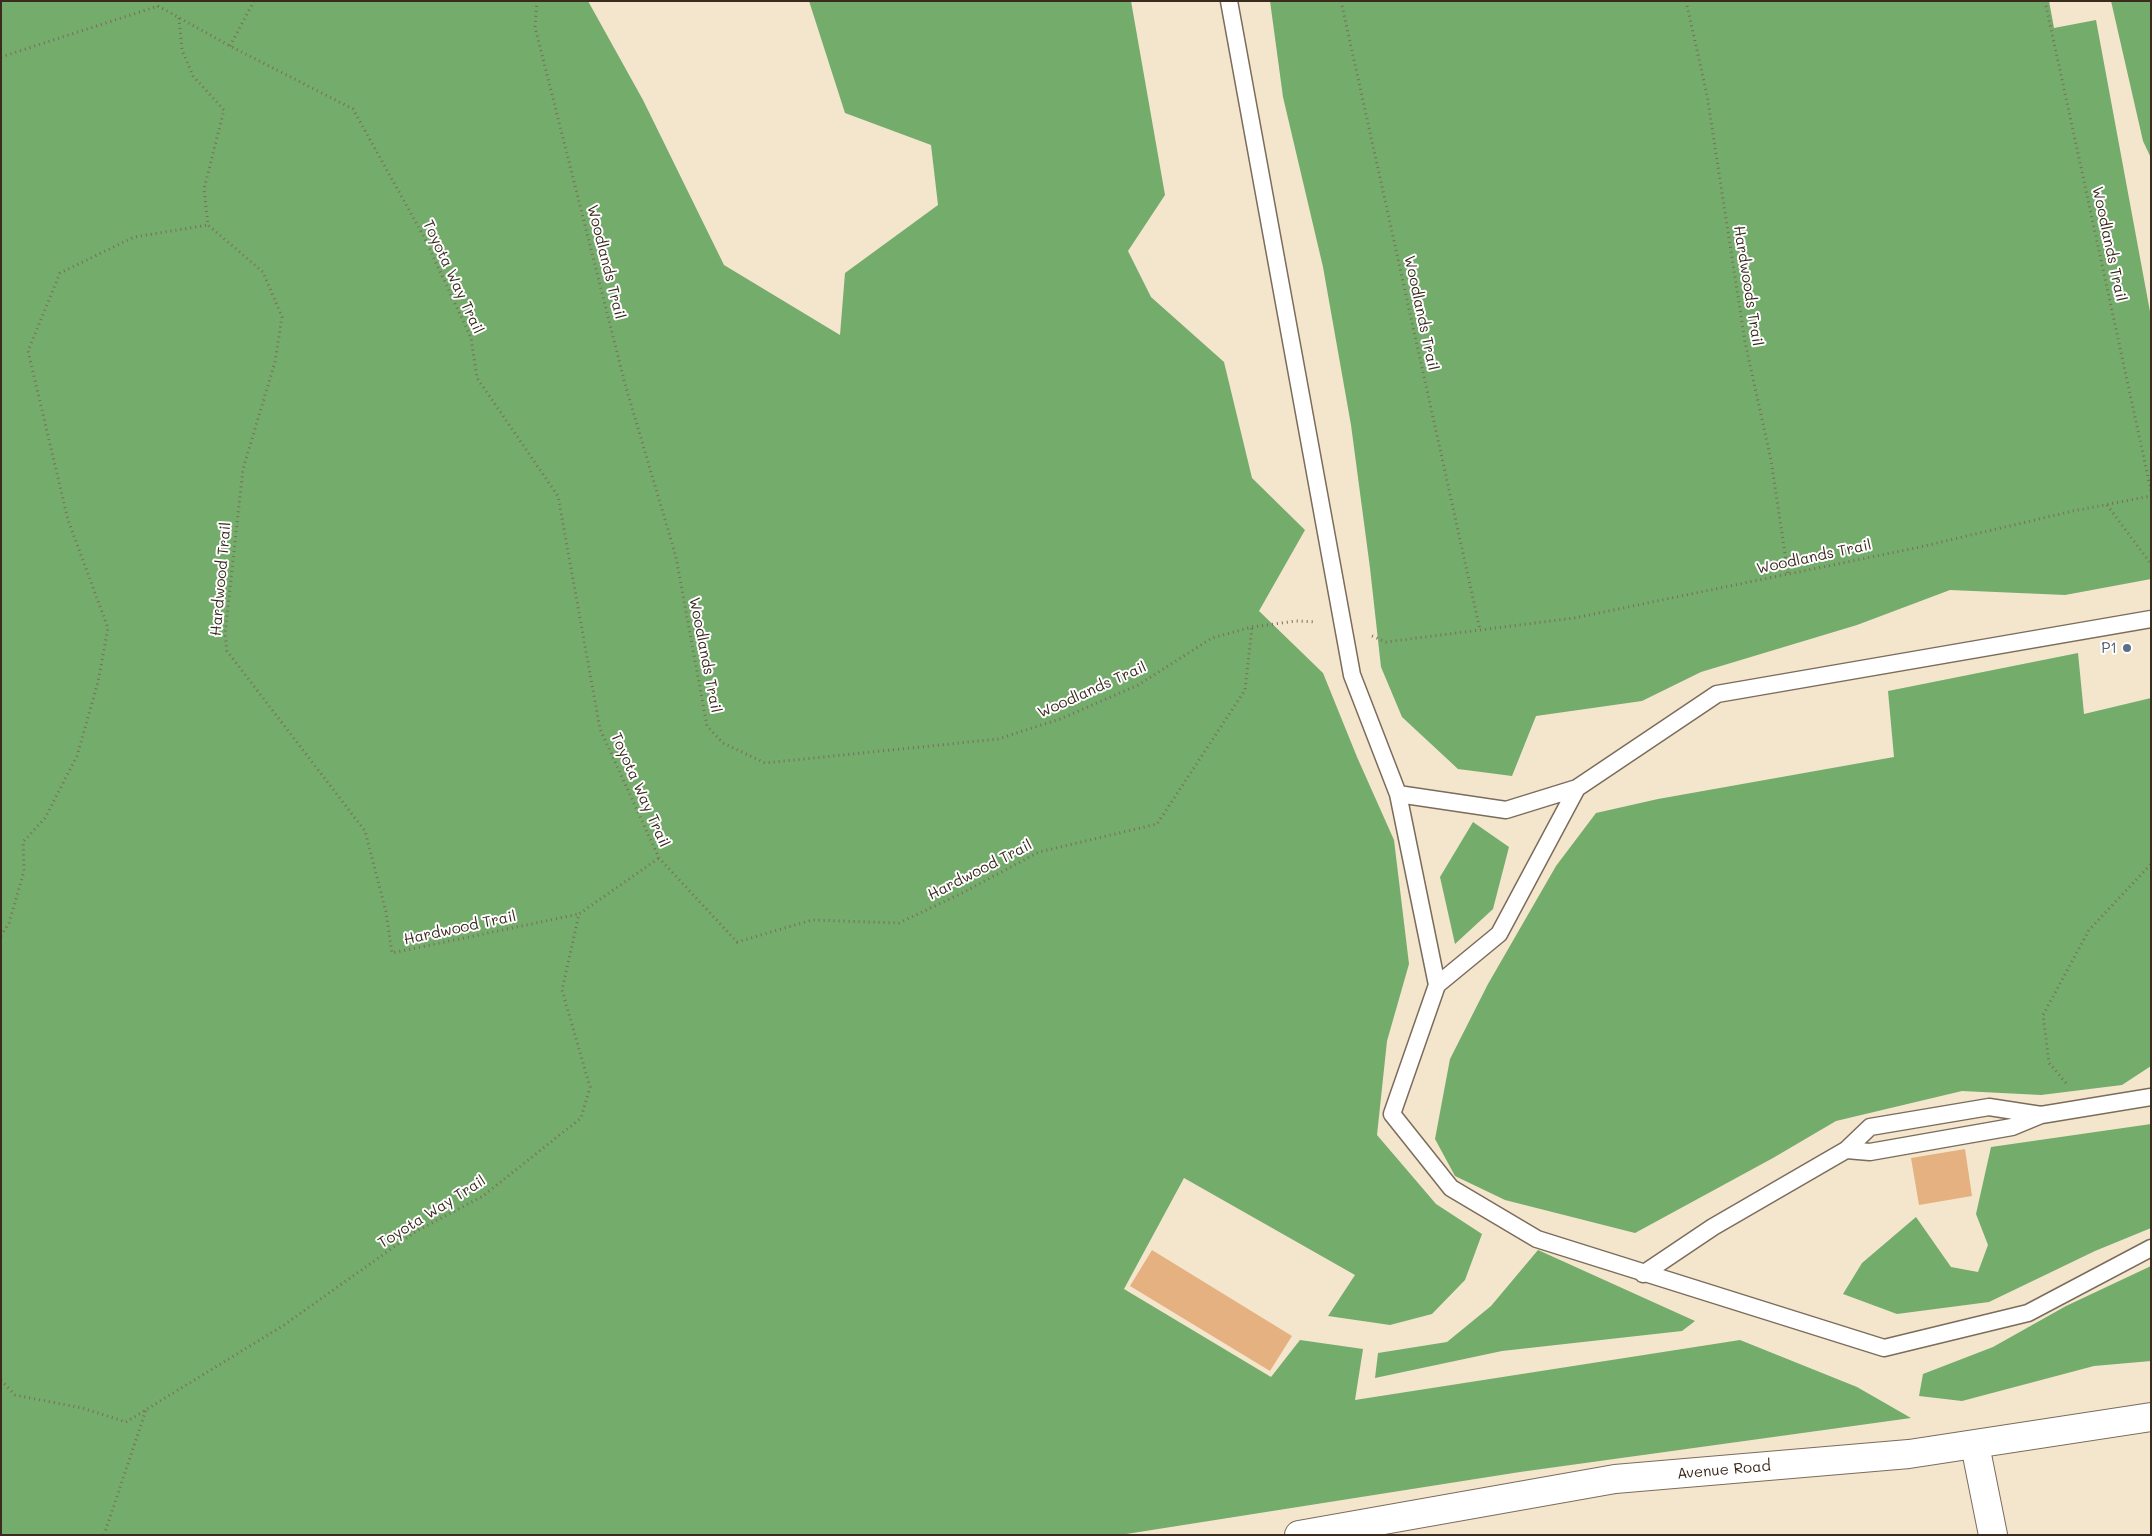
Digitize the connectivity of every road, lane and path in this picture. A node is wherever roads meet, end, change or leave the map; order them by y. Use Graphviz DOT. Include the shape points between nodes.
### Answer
graph roads {
  1 [pos="254,1"];
  2 [pos="537,1"];
  3 [pos="1229,1"];
  4 [pos="1341,1"];
  5 [pos="1686,1"];
  6 [pos="2045,1"];
  7 [pos="158,3"];
  8 [pos="179,18"];
  9 [pos="230,46"];
  10 [pos="1,57"];
  11 [pos="208,225"];
  12 [pos="2151,491"];
  13 [pos="2151,496"];
  14 [pos="2107,505"];
  15 [pos="2151,564"];
  16 [pos="1788,574"];
  17 [pos="2151,619"];
  18 [pos="1343,623"];
  19 [pos="1252,627"];
  20 [pos="1480,630"];
  21 [pos="1577,788"];
  22 [pos="1398,794"];
  23 [pos="658,858"];
  24 [pos="2151,864"];
  25 [pos="579,914"];
  26 [pos="1,936"];
  27 [pos="1437,985"];
  28 [pos="2151,1097"];
  29 [pos="2089,1107"];
  30 [pos="2040,1114"];
  31 [pos="1846,1150"];
  32 [pos="2151,1248"];
  33 [pos="1644,1274"];
  34 [pos="1,1380"];
  35 [pos="146,1410"];
  36 [pos="2151,1417"];
  37 [pos="1975,1445"];
  38 [pos="104,1535"];
  39 [pos="1299,1535"];
  40 [pos="1993,1535"];
  1 -- 9 [label="path"];
  2 -- 19 [label="path, Woodlands Trail" via="535,27 625,384 676,557 707,726 723,743 765,763 998,739 1060,719 1129,689 1212,638"];
  3 -- 18 [label="lane"];
  4 -- 20 [label="path, Woodlands Trail"];
  5 -- 16 [label="path, Hardwoods Trail" via="1708,96 1745,342 1771,460"];
  6 -- 12 [label="path, Woodlands Trail"];
  7 -- 8 [label="path, Toyota Way Trail"];
  7 -- 10 [label="path"];
  8 -- 9 [label="path, Toyota Way Trail"];
  8 -- 11 [label="path" via="182,50 193,76 224,110 204,189"];
  9 -- 23 [label="path, Toyota Way Trail" via="353,109 424,236 471,338 477,378 558,496 600,729"];
  11 -- 25 [label="path, Hardwood Trail" via="263,272 282,317 275,362 244,469 225,634 227,651 365,831 386,912 392,954"];
  11 -- 26 [label="path" via="134,237 60,273 28,351 68,520 108,628 98,682 77,756 45,818 23,842 24,871 9,923"];
  13 -- 14 [label="path, Woodlands Trail"];
  14 -- 15 [label="path"];
  14 -- 16 [label="path, Woodlands Trail"];
  16 -- 20 [label="path, Woodlands Trail" via="1574,618"];
  17 -- 21 [label="lane" via="1717,694"];
  18 -- 19 [label="path, Woodlands Trail" via="1296,622"];
  18 -- 20 [label="path, Woodlands Trail" via="1386,642"];
  18 -- 22 [label="lane" via="1352,675"];
  19 -- 23 [label="path, Hardwood Trail" via="1245,690 1156,824 1039,852 899,923 812,920 737,942"];
  21 -- 22 [label="lane" via="1506,810"];
  21 -- 27 [label="lane" via="1499,934"];
  22 -- 27 [label="lane"];
  23 -- 25 [label="path, Toyota Way Trail"];
  24 -- 29 [label="path" via="2089,930 2043,1015 2048,1064"];
  25 -- 35 [label="path, Toyota Way Trail" via="562,990 590,1087 581,1118 483,1196 416,1232 284,1326"];
  27 -- 33 [label="lane" via="1392,1114 1451,1188 1537,1239"];
  28 -- 29 [label="lane"];
  29 -- 30 [label="lane"];
  30 -- 31 [label="lane" via="2012,1127 1870,1152"];
  30 -- 31 [label="lane" via="1989,1107 1870,1127"];
  31 -- 33 [label="lane" via="1713,1227"];
  32 -- 33 [label="lane" via="2028,1313 1884,1348"];
  34 -- 35 [label="path, Toyota Way Trail" via="14,1395 82,1408 126,1422"];
  35 -- 38 [label="path"];
  36 -- 37 [label="street, Avenue Road"];
  37 -- 39 [label="street, Avenue Road" via="1908,1454 1615,1479"];
  37 -- 40 [label="street"];
}
